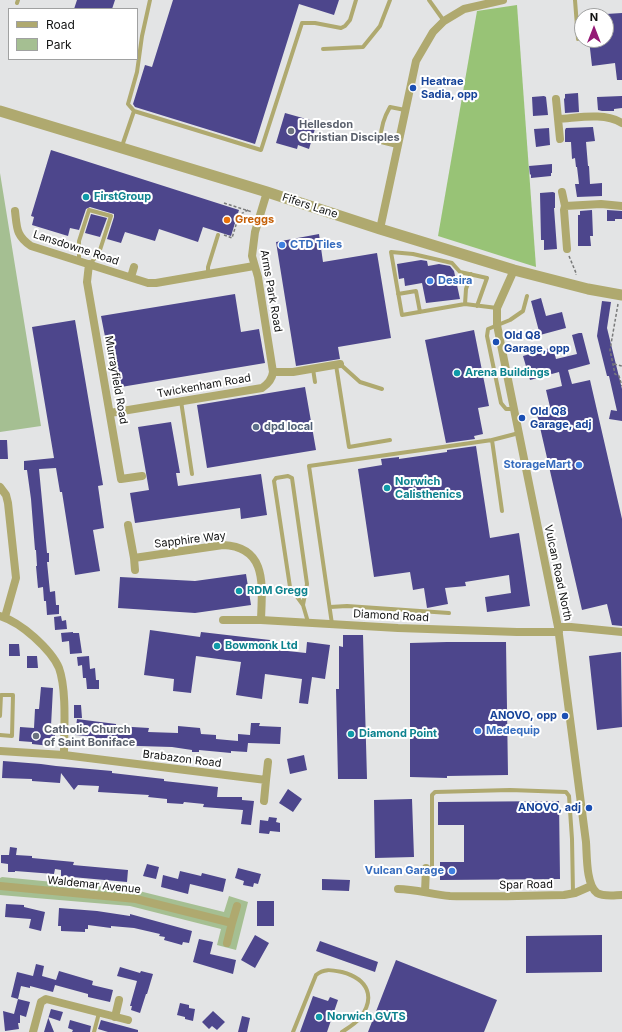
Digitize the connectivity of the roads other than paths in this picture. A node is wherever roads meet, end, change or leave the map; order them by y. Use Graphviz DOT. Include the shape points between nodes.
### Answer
graph roads {
  1 [pos="150,0"];
  2 [pos="356,0"];
  3 [pos="390,0"];
  4 [pos="429,0"];
  5 [pos="499,0"];
  6 [pos="444,21"];
  7 [pos="323,49"];
  8 [pos="556,99"];
  9 [pos="405,110"];
  10 [pos="0,111"];
  11 [pos="134,111"];
  12 [pos="558,120"];
  13 [pos="622,123"];
  14 [pos="560,139"];
  15 [pos="398,146"];
  16 [pos="122,147"];
  17 [pos="266,192"];
  18 [pos="562,192"];
  19 [pos="565,206"];
  20 [pos="622,206"];
  21 [pos="15,211"];
  22 [pos="380,229"];
  23 [pos="218,235"];
  24 [pos="567,249"];
  25 [pos="79,261"];
  26 [pos="89,264"];
  27 [pos="254,266"];
  28 [pos="134,267"];
  29 [pos="514,270"];
  30 [pos="470,274"];
  31 [pos="208,275"];
  32 [pos="131,277"];
  33 [pos="398,294"];
  34 [pos="621,295"];
  35 [pos="527,296"];
  36 [pos="465,304"];
  37 [pos="477,306"];
  38 [pos="497,308"];
  39 [pos="420,312"];
  40 [pos="498,325"];
  41 [pos="338,365"];
  42 [pos="313,369"];
  43 [pos="273,372"];
  44 [pos="315,382"];
  45 [pos="382,389"];
  46 [pos="181,401"];
  47 [pos="514,409"];
  48 [pos="110,413"];
  49 [pos="519,433"];
  50 [pos="390,440"];
  51 [pos="492,440"];
  52 [pos="192,474"];
  53 [pos="142,476"];
  54 [pos="0,487"];
  55 [pos="502,511"];
  56 [pos="128,525"];
  57 [pos="134,558"];
  58 [pos="135,570"];
  59 [pos="303,605"];
  60 [pos="330,607"];
  61 [pos="449,613"];
  62 [pos="2,617"];
  63 [pos="222,620"];
  64 [pos="261,620"];
  65 [pos="308,623"];
  66 [pos="332,624"];
  67 [pos="559,630"];
  68 [pos="622,632"];
  69 [pos="0,716"];
  70 [pos="0,735"];
  71 [pos="0,751"];
  72 [pos="64,755"];
  73 [pos="268,762"];
  74 [pos="266,780"];
  75 [pos="264,801"];
  76 [pos="426,868"];
  77 [pos="0,886"];
  78 [pos="591,886"];
  79 [pos="398,889"];
  80 [pos="425,892"];
  81 [pos="573,893"];
  82 [pos="622,895"];
  83 [pos="237,906"];
  84 [pos="232,923"];
  85 [pos="227,943"];
  86 [pos="119,1000"];
  87 [pos="99,1012"];
  88 [pos="115,1017"];
  89 [pos="128,1020"];
  90 [pos="32,1032"];
  91 [pos="94,1032"];
  92 [pos="294,1032"];
  93 [pos="342,1032"];
  1 -- 11 [label="lane" via="138,72 128,104"];
  2 -- 11 [label="lane" via="350,20 341,28 315,23 302,24 261,150"];
  3 -- 7 [label="lane" via="380,26 363,47"];
  4 -- 6 [label="lane"];
  5 -- 6 [label="street" via="464,9"];
  6 -- 9 [label="street" via="416,60"];
  8 -- 12 [label="street"];
  9 -- 15 [label="street"];
  9 -- 15 [label="lane" via="390,107 380,132 381,142"];
  10 -- 16 [label="street, Fifers Lane"];
  11 -- 16 [label="lane"];
  12 -- 13 [label="street" via="607,117"];
  12 -- 14 [label="street"];
  15 -- 22 [label="street"];
  16 -- 17 [label="street, Fifers Lane"];
  17 -- 22 [label="street, Fifers Lane"];
  17 -- 27 [label="street, Arms Park Road" via="252,249"];
  18 -- 19 [label="street"];
  19 -- 20 [label="street"];
  19 -- 24 [label="street"];
  21 -- 25 [label="street, Lansdowne Road" via="17,232 23,241 31,246"];
  22 -- 29 [label="street, Fifers Lane"];
  23 -- 31 [label="lane"];
  25 -- 26 [label="street, Lansdowne Road"];
  25 -- 26 [label="lane" via="79,242 89,210 110,216 99,253"];
  26 -- 32 [label="street, Lansdowne Road"];
  26 -- 48 [label="street, Murrayfield Road" via="87,282"];
  27 -- 31 [label="street, Lansdowne Road"];
  27 -- 43 [label="street, Arms Park Road"];
  28 -- 32 [label="street, Lansdowne Road"];
  29 -- 34 [label="street, Fifers Lane"];
  29 -- 38 [label="street, Vulcan Road North"];
  30 -- 33 [label="lane" via="460,272 452,263 391,252"];
  30 -- 36 [label="lane"];
  30 -- 37 [label="lane" via="487,278"];
  31 -- 32 [label="street, Lansdowne Road" via="156,283"];
  33 -- 39 [label="lane" via="416,291"];
  33 -- 39 [label="lane" via="402,315"];
  35 -- 40 [label="lane" via="523,311"];
  36 -- 37 [label="lane"];
  36 -- 39 [label="lane"];
  37 -- 38 [label="lane"];
  38 -- 40 [label="street, Vulcan Road North"];
  40 -- 47 [label="street, Vulcan Road North"];
  40 -- 47 [label="lane" via="488,329 487,336 501,403 506,408"];
  41 -- 42 [label="street"];
  41 -- 45 [label="lane" via="360,382"];
  41 -- 50 [label="lane" via="349,447"];
  42 -- 43 [label="street"];
  42 -- 44 [label="lane"];
  43 -- 46 [label="street, Twickenham Road" via="272,378 262,388"];
  46 -- 48 [label="street, Twickenham Road"];
  46 -- 52 [label="lane"];
  47 -- 49 [label="street, Vulcan Road North"];
  48 -- 53 [label="street, Murrayfield Road" via="121,479"];
  49 -- 51 [label="lane"];
  49 -- 67 [label="street, Vulcan Road North"];
  51 -- 55 [label="lane"];
  51 -- 60 [label="lane" via="309,466"];
  54 -- 62 [label="street" via="8,503 16,568 15,586"];
  56 -- 57 [label="street"];
  57 -- 58 [label="street"];
  57 -- 64 [label="street, Sapphire Way" via="222,545 246,551 256,560 261,573"];
  59 -- 59 [label="lane" via="290,587 274,481 276,478 288,476 292,478 307,584"];
  59 -- 65 [label="lane"];
  60 -- 61 [label="lane"];
  60 -- 66 [label="lane"];
  62 -- 72 [label="street" via="16,623 40,642 58,667 63,686"];
  63 -- 64 [label="street, Diamond Road"];
  64 -- 65 [label="street, Diamond Road"];
  65 -- 66 [label="street, Diamond Road"];
  66 -- 67 [label="street, Diamond Road" via="517,632"];
  67 -- 68 [label="street, Diamond Road" via="570,627"];
  67 -- 78 [label="street, Vulcan Road North"];
  69 -- 70 [label="lane" via="0,695 13,695 12,736"];
  71 -- 72 [label="street, Brabazon Road"];
  72 -- 74 [label="street, Brabazon Road"];
  73 -- 74 [label="street"];
  74 -- 75 [label="street"];
  76 -- 80 [label="street"];
  76 -- 81 [label="lane" via="432,868 432,795 435,792 566,792 571,830"];
  77 -- 84 [label="street, Waldemar Avenue" via="136,899"];
  78 -- 81 [label="street, Spar Road"];
  78 -- 82 [label="street" via="604,895"];
  79 -- 80 [label="street, Spar Road"];
  80 -- 81 [label="street, Spar Road" via="448,896"];
  83 -- 84 [label="street"];
  84 -- 85 [label="street"];
  86 -- 88 [label="street"];
  87 -- 88 [label="street"];
  87 -- 90 [label="street" via="43,1000"];
  87 -- 91 [label="lane"];
  88 -- 89 [label="street"];
  92 -- 93 [label="lane" via="316,975 327,970 357,978 368,991 365,1010 358,1020"];
}
